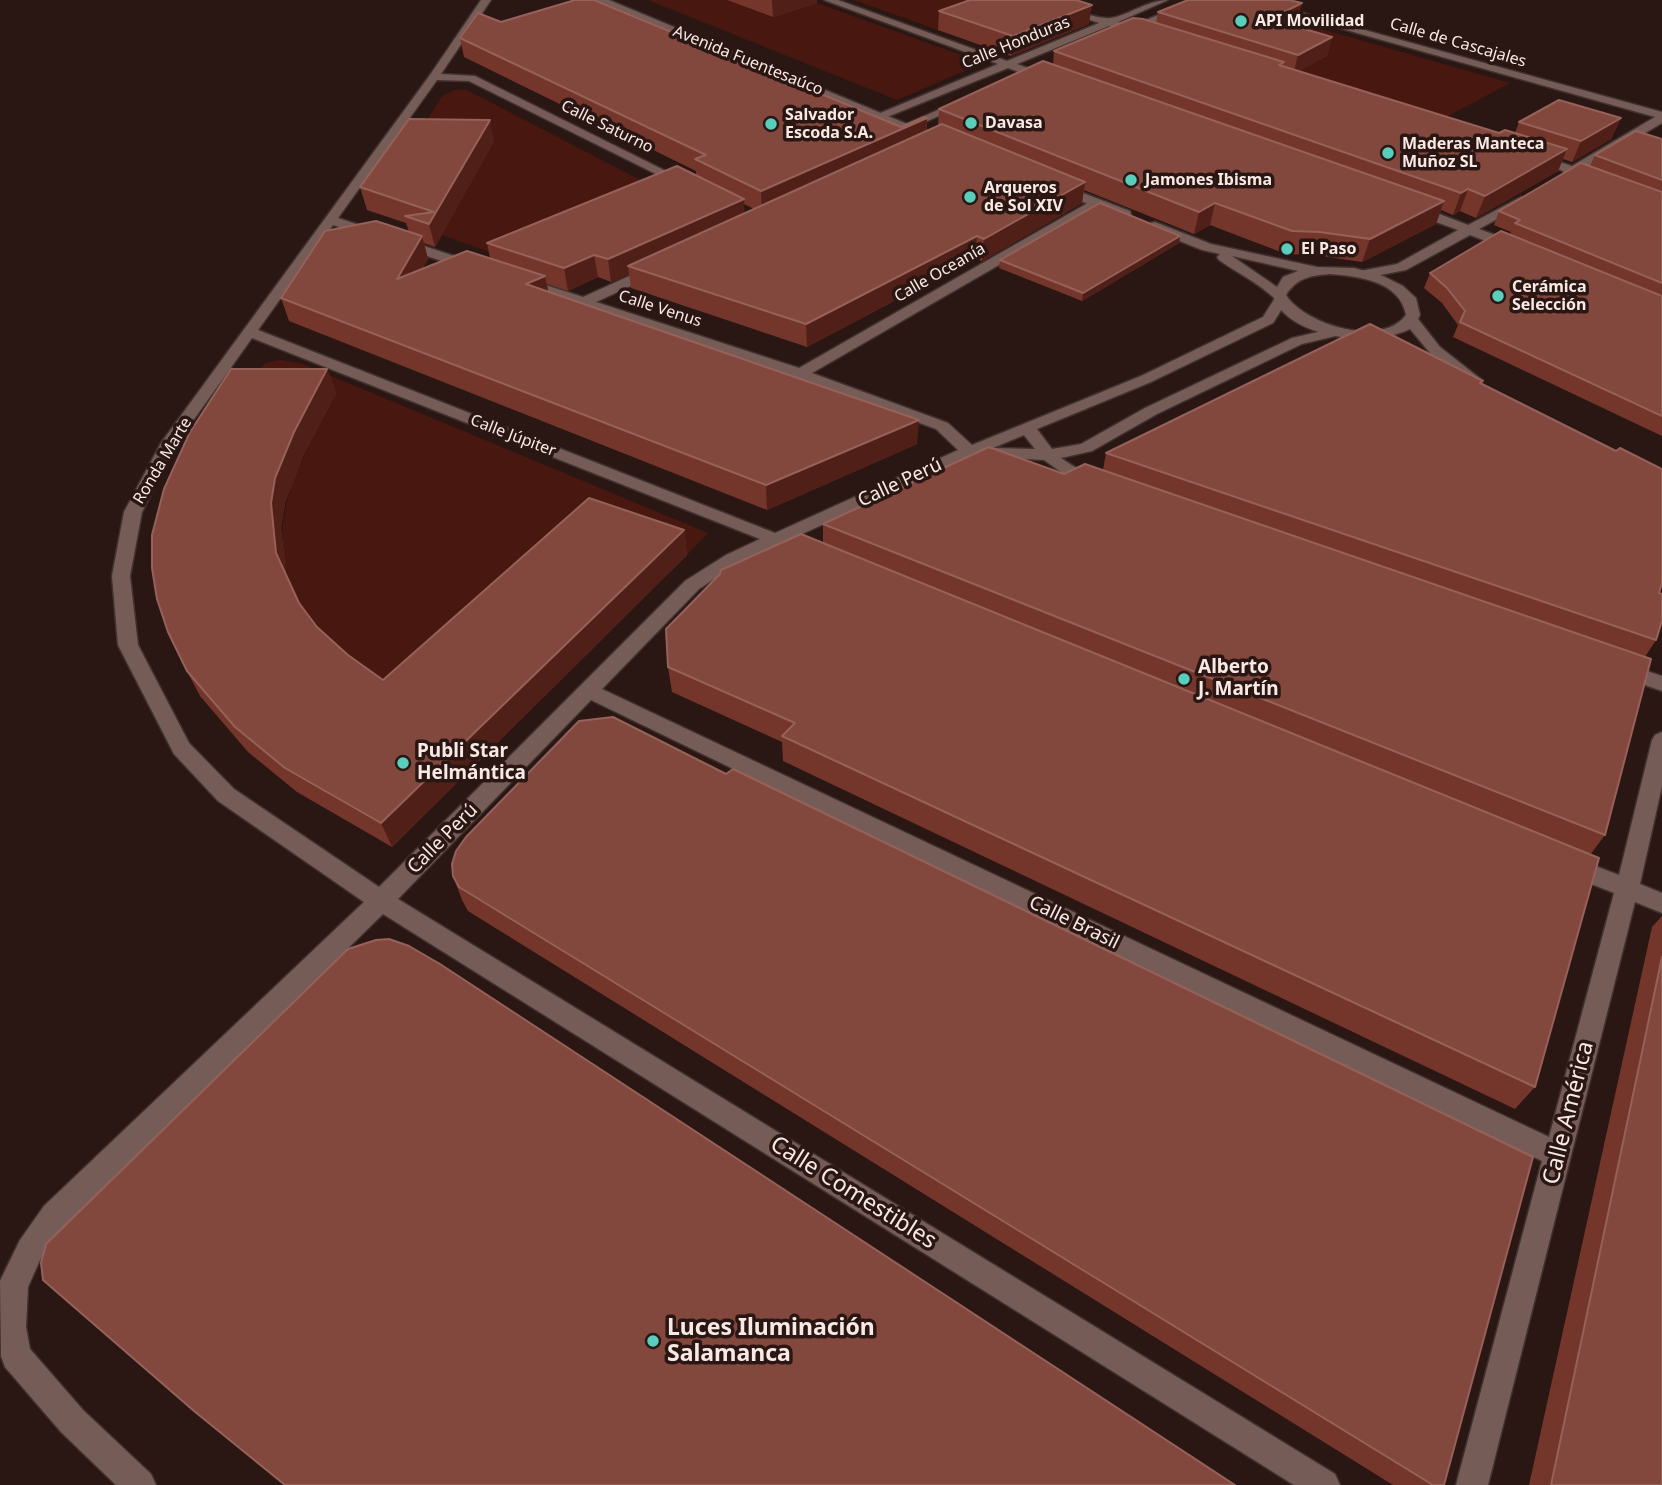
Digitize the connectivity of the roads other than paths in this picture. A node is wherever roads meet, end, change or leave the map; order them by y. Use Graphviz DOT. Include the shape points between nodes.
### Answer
graph roads {
  1 [pos="486,0"];
  2 [pos="601,0"];
  3 [pos="829,0"];
  4 [pos="1037,0"];
  5 [pos="1163,0"];
  6 [pos="1201,0"];
  7 [pos="1245,0"];
  8 [pos="1108,23"];
  9 [pos="1132,30"];
  10 [pos="1119,35"];
  11 [pos="1158,38"];
  12 [pos="1008,64"];
  13 [pos="1044,68"];
  14 [pos="1032,73"];
  15 [pos="435,76"];
  16 [pos="1019,78"];
  17 [pos="1058,82"];
  18 [pos="970,100"];
  19 [pos="882,116"];
  20 [pos="1662,117"];
  21 [pos="908,126"];
  22 [pos="933,143"];
  23 [pos="1522,153"];
  24 [pos="1575,170"];
  25 [pos="1049,183"];
  26 [pos="1552,183"];
  27 [pos="1612,184"];
  28 [pos="701,191"];
  29 [pos="1529,196"];
  30 [pos="1395,202"];
  31 [pos="1097,203"];
  32 [pos="1134,218"];
  33 [pos="330,220"];
  34 [pos="1146,223"];
  35 [pos="1472,229"];
  36 [pos="1207,247"];
  37 [pos="1523,251"];
  38 [pos="673,262"];
  39 [pos="1401,267"];
  40 [pos="1314,270"];
  41 [pos="1366,274"];
  42 [pos="1398,289"];
  43 [pos="1280,298"];
  44 [pos="584,302"];
  45 [pos="1411,320"];
  46 [pos="249,332"];
  47 [pos="1335,332"];
  48 [pos="1364,335"];
  49 [pos="1401,350"];
  50 [pos="1425,360"];
  51 [pos="800,374"];
  52 [pos="1474,380"];
  53 [pos="1492,390"];
  54 [pos="1028,428"];
  55 [pos="970,452"];
  56 [pos="1049,455"];
  57 [pos="1118,493"];
  58 [pos="777,540"];
  59 [pos="803,551"];
  60 [pos="1597,661"];
  61 [pos="1662,684"];
  62 [pos="589,691"];
  63 [pos="1662,740"];
  64 [pos="1549,857"];
  65 [pos="1627,888"];
  66 [pos="382,901"];
  67 [pos="1662,903"];
  68 [pos="1558,1155"];
  69 [pos="140,1485"];
  70 [pos="1324,1485"];
  71 [pos="1472,1485"];
  1 -- 15 [label="street, Ronda Marte"];
  2 -- 19 [label="street, Avenida Fuentesaúco"];
  3 -- 12 [label="street"];
  4 -- 8 [label="street"];
  5 -- 8 [label="street, Calle Honduras"];
  6 -- 9 [label="street"];
  7 -- 20 [label="street, Calle de Cascajales"];
  8 -- 9 [label="street"];
  8 -- 12 [label="street, Calle Honduras"];
  9 -- 10 [label="street"];
  9 -- 11 [label="street"];
  12 -- 14 [label="street"];
  12 -- 19 [label="street, Calle Honduras"];
  13 -- 14 [label="street, Calle Honduras"];
  14 -- 16 [label="street, Calle Honduras"];
  14 -- 17 [label="street"];
  15 -- 28 [label="street, Calle Saturno" via="471,78"];
  15 -- 33 [label="street, Ronda Marte"];
  18 -- 21 [label="street, Calle Honduras"];
  19 -- 21 [label="street, Avenida Fuentesaúco"];
  20 -- 24 [label="street"];
  21 -- 22 [label="street, Avenida Fuentesaúco"];
  23 -- 24 [label="street"];
  24 -- 26 [label="street"];
  24 -- 27 [label="street"];
  25 -- 31 [label="street"];
  29 -- 35 [label="street"];
  30 -- 35 [label="street"];
  31 -- 32 [label="street"];
  31 -- 51 [label="street, Calle Oceanía"];
  33 -- 44 [label="street, Calle Venus"];
  33 -- 46 [label="street, Ronda Marte"];
  34 -- 36 [label="street"];
  35 -- 37 [label="street"];
  35 -- 39 [label="street"];
  36 -- 40 [label="street"];
  36 -- 43 [label="street"];
  38 -- 44 [label="street"];
  39 -- 41 [label="street"];
  39 -- 42 [label="street"];
  40 -- 41 [label="street"];
  40 -- 43 [label="street, Calle Perú" via="1288,279 1281,286"];
  41 -- 42 [label="street"];
  42 -- 45 [label="street" via="1413,304"];
  43 -- 47 [label="street" via="1292,313"];
  43 -- 54 [label="street, Calle Perú" via="1268,320 1146,379"];
  44 -- 51 [label="street, Calle Venus"];
  45 -- 48 [label="street" via="1401,328"];
  45 -- 52 [label="street" via="1435,350"];
  46 -- 58 [label="street, Calle Júpiter"];
  46 -- 66 [label="street, Ronda Marte" via="169,443 133,512 121,576 128,645 181,748 226,795"];
  47 -- 48 [label="street"];
  47 -- 56 [label="street, Calle Perú" via="1297,341 1151,411 1086,448"];
  48 -- 49 [label="street"];
  50 -- 52 [label="street"];
  51 -- 55 [label="street, Calle Venus" via="942,426"];
  52 -- 53 [label="street"];
  54 -- 55 [label="street, Calle Perú"];
  54 -- 56 [label="street"];
  55 -- 56 [label="street, Calle Perú"];
  55 -- 58 [label="street, Calle Perú"];
  56 -- 57 [label="street" via="1079,479"];
  58 -- 59 [label="street, Calle Júpiter"];
  58 -- 62 [label="street, Calle Perú" via="732,559 692,585"];
  60 -- 61 [label="street"];
  62 -- 66 [label="street, Calle Perú"];
  62 -- 68 [label="street, Calle Brasil"];
  63 -- 65 [label="street, Calle América"];
  64 -- 65 [label="street"];
  65 -- 67 [label="street"];
  65 -- 68 [label="street, Calle América"];
  66 -- 69 [label="street, Calle Perú" via="54,1216 13,1285 11,1327 16,1356 72,1421"];
  66 -- 70 [label="street, Calle Comestibles"];
  68 -- 71 [label="street, Calle América"];
}
